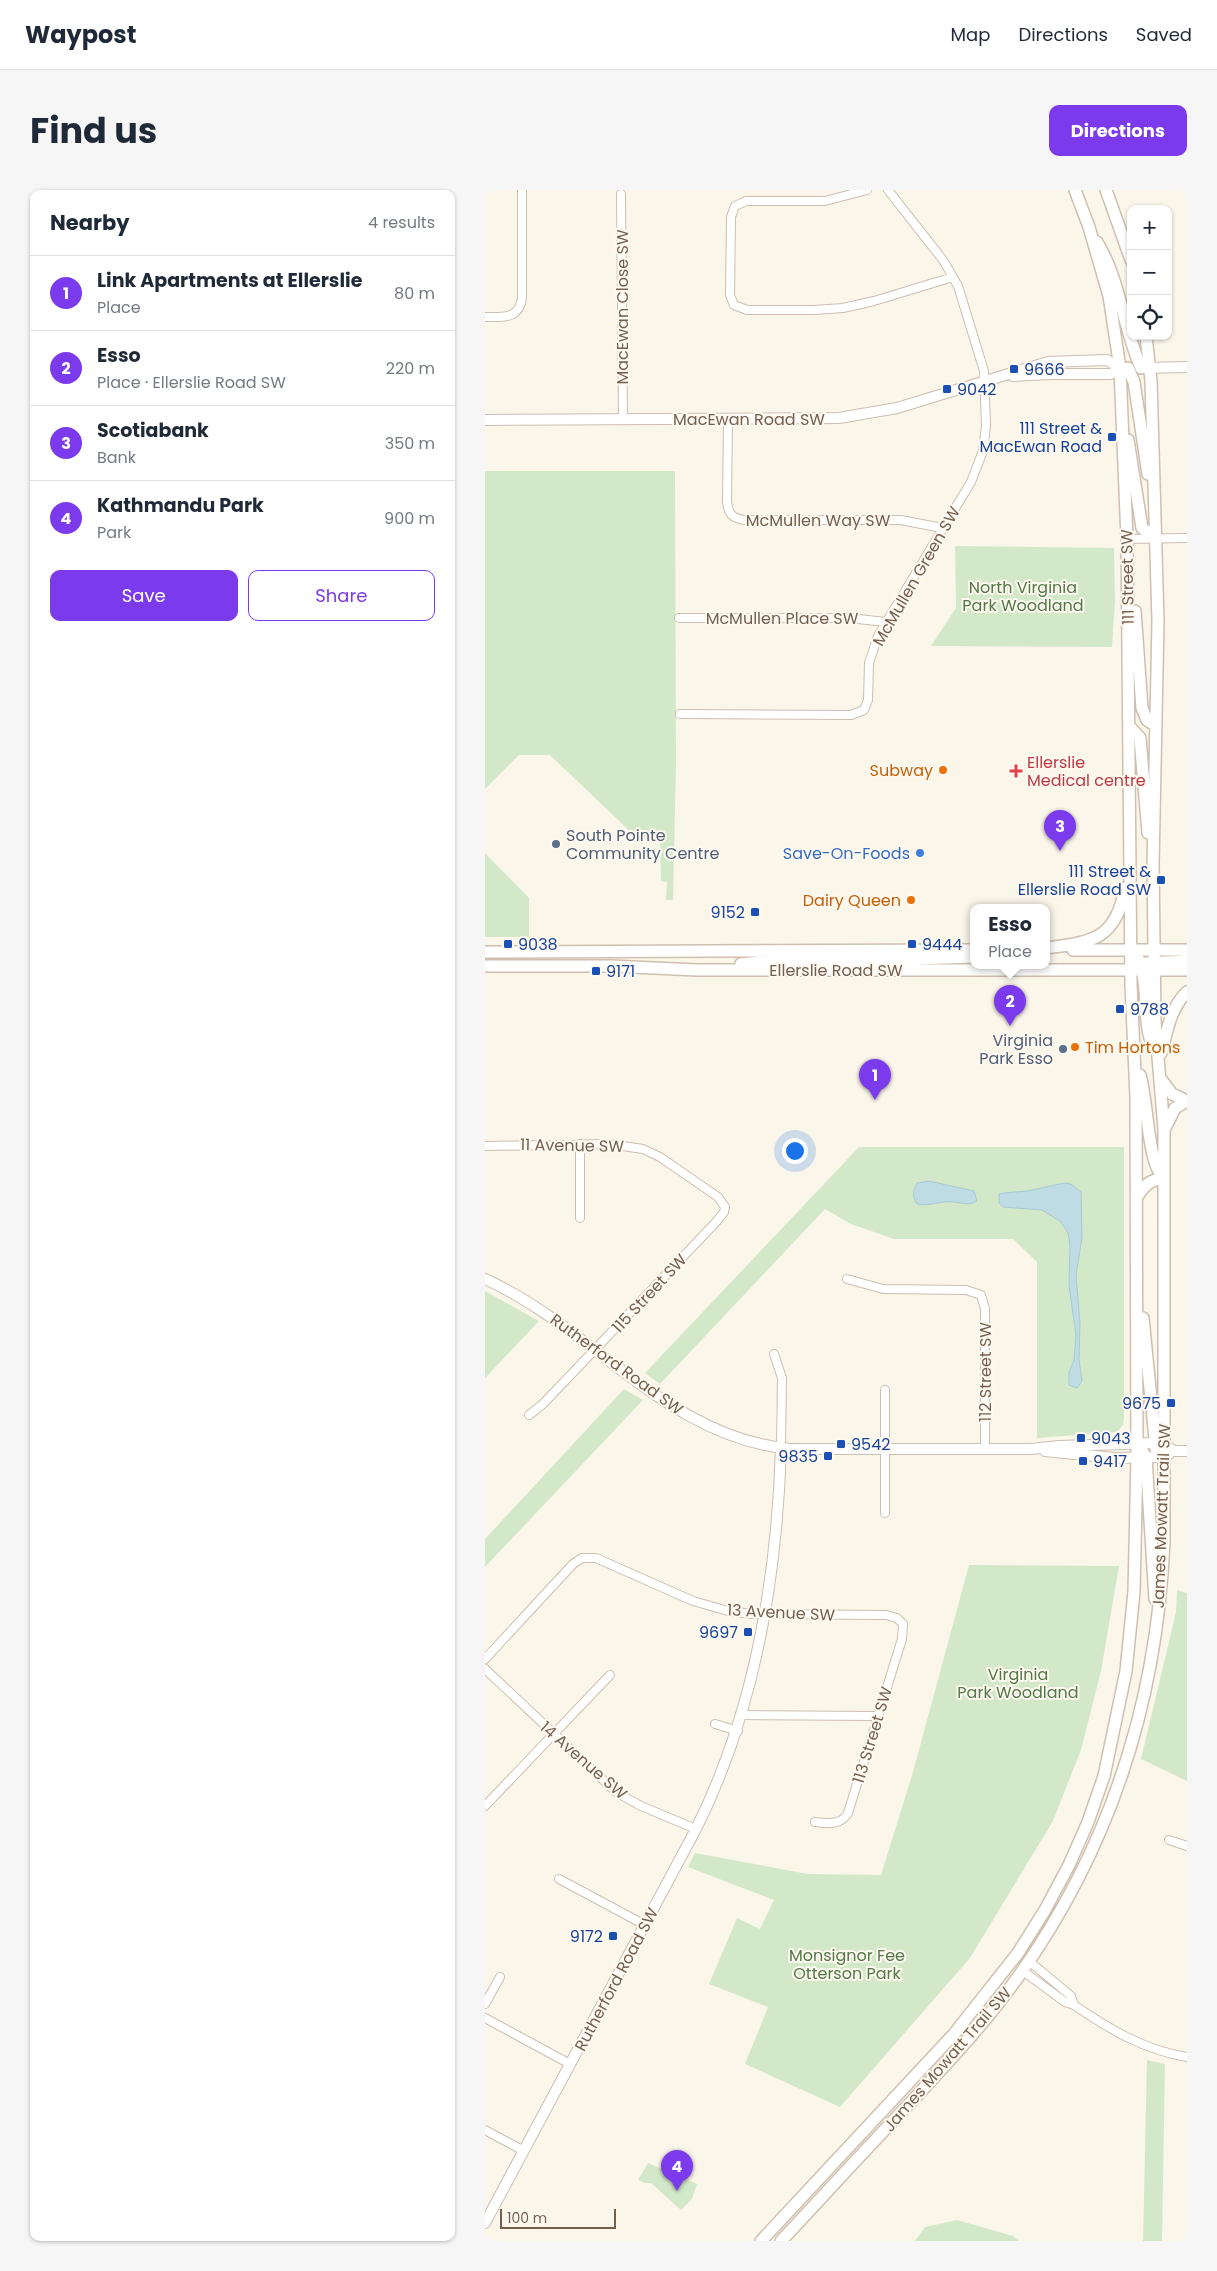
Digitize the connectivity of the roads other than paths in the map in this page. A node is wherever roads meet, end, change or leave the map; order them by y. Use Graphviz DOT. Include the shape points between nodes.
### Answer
graph roads {
  1 [pos="522,190"];
  2 [pos="867,190"];
  3 [pos="887,190"];
  4 [pos="1075,190"];
  5 [pos="1106,190"];
  6 [pos="621,194"];
  7 [pos="1089,227"];
  8 [pos="1127,250"];
  9 [pos="953,277"];
  10 [pos="485,317"];
  11 [pos="1146,340"];
  12 [pos="1187,367"];
  13 [pos="1124,368"];
  14 [pos="1145,368"];
  15 [pos="986,382"];
  16 [pos="623,419"];
  17 [pos="485,420"];
  18 [pos="728,420"];
  19 [pos="1122,427"];
  20 [pos="1155,510"];
  21 [pos="942,528"];
  22 [pos="1127,538"];
  23 [pos="1156,538"];
  24 [pos="1187,538"];
  25 [pos="1128,580"];
  26 [pos="679,618"];
  27 [pos="886,622"];
  28 [pos="680,714"];
  29 [pos="1155,725"];
  30 [pos="1129,726"];
  31 [pos="1131,859"];
  32 [pos="1153,865"];
  33 [pos="1154,924"];
  34 [pos="1187,945"];
  35 [pos="1050,948"];
  36 [pos="1050,949"];
  37 [pos="970,950"];
  38 [pos="1131,950"];
  39 [pos="1187,950"];
  40 [pos="858,951"];
  41 [pos="485,952"];
  42 [pos="970,957"];
  43 [pos="1187,961"];
  44 [pos="1146,965"];
  45 [pos="485,966"];
  46 [pos="1050,967"];
  47 [pos="970,968"];
  48 [pos="697,970"];
  49 [pos="847,970"];
  50 [pos="1187,970"];
  51 [pos="1187,992"];
  52 [pos="1135,1057"];
  53 [pos="1159,1062"];
  54 [pos="1160,1078"];
  55 [pos="1164,1130"];
  56 [pos="580,1144"];
  57 [pos="485,1146"];
  58 [pos="1164,1178"];
  59 [pos="1137,1197"];
  60 [pos="724,1212"];
  61 [pos="581,1218"];
  62 [pos="847,1278"];
  63 [pos="485,1279"];
  64 [pos="1137,1290"];
  65 [pos="594,1351"];
  66 [pos="774,1354"];
  67 [pos="885,1390"];
  68 [pos="529,1415"];
  69 [pos="1137,1443"];
  70 [pos="1159,1443"];
  71 [pos="781,1448"];
  72 [pos="885,1449"];
  73 [pos="985,1449"];
  74 [pos="1031,1449"];
  75 [pos="1175,1451"];
  76 [pos="1187,1451"];
  77 [pos="1141,1457"];
  78 [pos="1164,1457"];
  79 [pos="885,1513"];
  80 [pos="764,1614"];
  81 [pos="901,1621"];
  82 [pos="1158,1623"];
  83 [pos="485,1659"];
  84 [pos="485,1669"];
  85 [pos="610,1675"];
  86 [pos="742,1715"];
  87 [pos="877,1716"];
  88 [pos="715,1724"];
  89 [pos="737,1731"];
  90 [pos="553,1733"];
  91 [pos="485,1806"];
  92 [pos="815,1822"];
  93 [pos="696,1829"];
  94 [pos="1169,1840"];
  95 [pos="1187,1846"];
  96 [pos="559,1879"];
  97 [pos="645,1926"];
  98 [pos="1015,1958"];
  99 [pos="1026,1966"];
  100 [pos="499,1978"];
  101 [pos="485,2004"];
  102 [pos="485,2018"];
  103 [pos="1187,2057"];
  104 [pos="571,2064"];
  105 [pos="485,2130"];
  106 [pos="524,2151"];
  107 [pos="485,2223"];
  108 [pos="761,2241"];
  109 [pos="781,2241"];
  1 -- 10 [label="street" via="520,307 510,316"];
  2 -- 9 [label="street" via="825,201 746,201 735,206 731,217 730,295 735,305 747,310 843,308"];
  3 -- 9 [label="street, McMullen Green SW"];
  4 -- 7 [label="main road, 111 Street SW"];
  5 -- 8 [label="main road"];
  6 -- 16 [label="street, MacEwan Close SW"];
  7 -- 13 [label="main road, 111 Street SW" via="1109,296"];
  7 -- 14 [label="main road" via="1106,257 1132,348"];
  9 -- 15 [label="street, McMullen Green SW" via="962,296"];
  11 -- 14 [label="main road, 111 Street SW"];
  12 -- 14 [label="street, MacEwan Road SW"];
  13 -- 14 [label="street, MacEwan Road SW"];
  13 -- 15 [label="street, MacEwan Road SW" via="1107,360 1071,360 1034,365"];
  13 -- 19 [label="main road, 111 Street SW"];
  13 -- 20 [label="main road" via="1133,382"];
  14 -- 20 [label="main road, 111 Street SW"];
  15 -- 18 [label="street, MacEwan Road SW" via="865,415 829,419"];
  15 -- 21 [label="street, McMullen Green SW" via="986,434 981,460"];
  16 -- 17 [label="street, MacEwan Road SW"];
  16 -- 18 [label="street, MacEwan Road SW"];
  18 -- 21 [label="street, McMullen Way SW" via="727,501 733,517 743,520 909,521"];
  19 -- 22 [label="main road, 111 Street SW"];
  19 -- 23 [label="main road" via="1132,460 1142,528"];
  20 -- 23 [label="main road, 111 Street SW"];
  21 -- 27 [label="street, McMullen Green SW"];
  22 -- 23 [label="street"];
  22 -- 25 [label="main road, 111 Street SW"];
  23 -- 24 [label="street"];
  23 -- 29 [label="main road, 111 Street SW"];
  25 -- 29 [label="main road" via="1135,612 1142,708 1147,720"];
  25 -- 30 [label="main road, 111 Street SW"];
  26 -- 27 [label="street, McMullen Place SW" via="849,618"];
  27 -- 28 [label="street, McMullen Green SW" via="871,654 866,707 859,713"];
  29 -- 32 [label="main road, 111 Street SW"];
  30 -- 31 [label="main road, 111 Street SW"];
  30 -- 32 [label="main road" via="1140,738 1146,823"];
  31 -- 35 [label="main road" via="1123,899 1111,925 1094,940"];
  31 -- 38 [label="main road, 111 Street SW"];
  32 -- 33 [label="main road, 111 Street SW"];
  33 -- 34 [label="main road" via="1161,941 1169,945"];
  33 -- 44 [label="main road, 111 Street SW"];
  36 -- 38 [label="main road, Ellerslie Road SW"];
  37 -- 40 [label="main road, Ellerslie Road SW"];
  38 -- 44 [label="main road, Ellerslie Road SW"];
  38 -- 44 [label="main road, 111 Street SW"];
  39 -- 44 [label="main road, Ellerslie Road SW"];
  40 -- 41 [label="main road, Ellerslie Road SW"];
  40 -- 48 [label="main road" via="848,958 836,960 760,962"];
  42 -- 49 [label="main road" via="858,961"];
  43 -- 44 [label="main road"];
  44 -- 46 [label="main road, Ellerslie Road SW"];
  44 -- 50 [label="main road, Ellerslie Road SW"];
  44 -- 52 [label="main road, James Mowatt Trail SW"];
  44 -- 53 [label="main road, James Mowatt Trail SW"];
  45 -- 48 [label="main road, Ellerslie Road SW"];
  47 -- 49 [label="main road, Ellerslie Road SW"];
  48 -- 49 [label="main road, Ellerslie Road SW"];
  51 -- 53 [label="main road" via="1180,998 1170,1018"];
  52 -- 58 [label="main road" via="1146,1098 1153,1161"];
  52 -- 59 [label="main road, James Mowatt Trail SW"];
  53 -- 54 [label="main road, James Mowatt Trail SW"];
  54 -- 55 [label="main road, James Mowatt Trail SW"];
  54 -- 55 [label="main road" via="1172,1094 1187,1101 1175,1108"];
  55 -- 58 [label="main road, James Mowatt Trail SW"];
  56 -- 57 [label="street, 11 Avenue SW"];
  56 -- 60 [label="street, 11 Avenue SW" via="621,1145 653,1153 718,1197"];
  56 -- 61 [label="street"];
  58 -- 59 [label="main road" via="1143,1186"];
  58 -- 70 [label="main road, James Mowatt Trail SW"];
  59 -- 64 [label="main road, James Mowatt Trail SW"];
  60 -- 65 [label="street, 115 Street SW"];
  62 -- 73 [label="street, 112 Street SW" via="883,1289 965,1290 981,1295 985,1309"];
  63 -- 65 [label="street, Rutherford Road SW" via="536,1306"];
  64 -- 69 [label="main road, James Mowatt Trail SW"];
  64 -- 70 [label="main road"];
  65 -- 68 [label="street, 115 Street SW"];
  65 -- 71 [label="street, Rutherford Road SW" via="706,1425 734,1437"];
  66 -- 71 [label="street" via="782,1378"];
  67 -- 72 [label="street"];
  69 -- 70 [label="street, Rutherford Road SW"];
  69 -- 74 [label="street, Rutherford Road SW"];
  69 -- 77 [label="main road"];
  70 -- 75 [label="street"];
  70 -- 78 [label="main road, James Mowatt Trail SW"];
  71 -- 72 [label="street, Rutherford Road SW"];
  71 -- 80 [label="street, Rutherford Road SW" via="777,1527"];
  72 -- 73 [label="street, Rutherford Road SW"];
  72 -- 79 [label="street"];
  73 -- 74 [label="street, Rutherford Road SW"];
  74 -- 77 [label="street, Rutherford Road SW" via="1074,1456"];
  75 -- 76 [label="street"];
  75 -- 78 [label="street, Rutherford Road SW"];
  77 -- 78 [label="street, Rutherford Road SW"];
  77 -- 82 [label="main road"];
  77 -- 98 [label="main road, James Mowatt Trail SW" via="1131,1629 1120,1704 1104,1776 1069,1865"];
  78 -- 82 [label="main road, James Mowatt Trail SW" via="1164,1549"];
  80 -- 81 [label="street, 13 Avenue SW" via="886,1615"];
  80 -- 83 [label="street, 13 Avenue SW" via="739,1613 704,1605 596,1558 582,1558"];
  80 -- 86 [label="street, Rutherford Road SW"];
  81 -- 87 [label="street, 113 Street SW" via="902,1638"];
  82 -- 99 [label="main road, James Mowatt Trail SW" via="1143,1705 1103,1827 1073,1891"];
  84 -- 90 [label="street, 14 Avenue SW"];
  85 -- 90 [label="street"];
  86 -- 87 [label="street"];
  86 -- 89 [label="street, Rutherford Road SW"];
  87 -- 92 [label="street, 113 Street SW" via="848,1813 838,1823"];
  88 -- 89 [label="street"];
  89 -- 93 [label="street, Rutherford Road SW" via="714,1794"];
  90 -- 91 [label="street"];
  90 -- 93 [label="street, 14 Avenue SW" via="624,1797"];
  93 -- 97 [label="street, Rutherford Road SW"];
  94 -- 95 [label="street"];
  96 -- 97 [label="street"];
  97 -- 104 [label="street, Rutherford Road SW"];
  98 -- 99 [label="street"];
  98 -- 108 [label="main road, James Mowatt Trail SW" via="954,2034"];
  99 -- 103 [label="street" via="1071,1996 1074,2005 1107,2027 1134,2042"];
  99 -- 109 [label="main road, James Mowatt Trail SW" via="969,2040"];
  100 -- 101 [label="street"];
  102 -- 104 [label="street"];
  104 -- 106 [label="street, Rutherford Road SW"];
  105 -- 106 [label="street"];
  106 -- 107 [label="street, Rutherford Road SW"];
}
